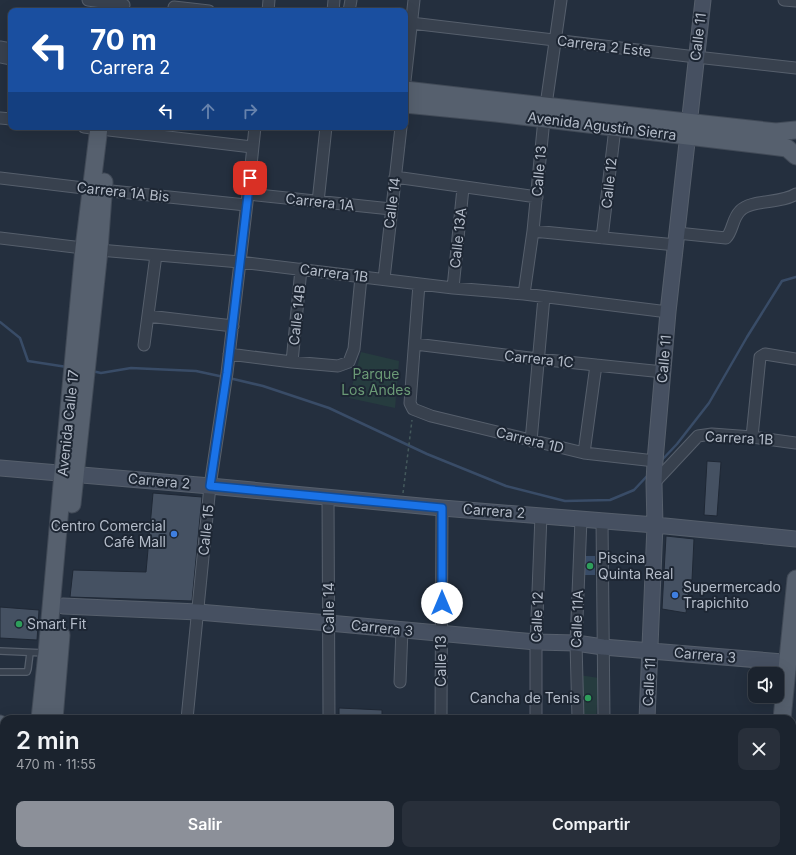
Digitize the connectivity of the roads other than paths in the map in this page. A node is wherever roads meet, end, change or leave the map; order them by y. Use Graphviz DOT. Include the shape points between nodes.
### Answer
graph roads {
  1 [pos="88,0"];
  2 [pos="414,0"];
  3 [pos="561,0"];
  4 [pos="703,0"];
  5 [pos="784,0"];
  6 [pos="796,2"];
  7 [pos="197,4"];
  8 [pos="119,5"];
  9 [pos="174,7"];
  10 [pos="409,29"];
  11 [pos="556,40"];
  12 [pos="408,42"];
  13 [pos="696,57"];
  14 [pos="796,68"];
  15 [pos="408,90"];
  16 [pos="408,104"];
  17 [pos="545,112"];
  18 [pos="615,128"];
  19 [pos="687,129"];
  20 [pos="100,130"];
  21 [pos="116,130"];
  22 [pos="255,130"];
  23 [pos="326,130"];
  24 [pos="400,130"];
  25 [pos="796,130"];
  26 [pos="252,147"];
  27 [pos="796,156"];
  28 [pos="396,177"];
  29 [pos="0,178"];
  30 [pos="463,188"];
  31 [pos="98,189"];
  32 [pos="248,194"];
  33 [pos="796,194"];
  34 [pos="537,197"];
  35 [pos="318,202"];
  36 [pos="246,205"];
  37 [pos="391,210"];
  38 [pos="533,231"];
  39 [pos="0,238"];
  40 [pos="602,238"];
  41 [pos="676,239"];
  42 [pos="92,249"];
  43 [pos="156,255"];
  44 [pos="240,262"];
  45 [pos="301,269"];
  46 [pos="362,277"];
  47 [pos="384,279"];
  48 [pos="419,284"];
  49 [pos="453,288"];
  50 [pos="524,294"];
  51 [pos="544,297"];
  52 [pos="668,312"];
  53 [pos="148,316"];
  54 [pos="233,326"];
  55 [pos="414,344"];
  56 [pos="144,346"];
  57 [pos="229,354"];
  58 [pos="538,359"];
  59 [pos="796,359"];
  60 [pos="292,362"];
  61 [pos="596,365"];
  62 [pos="663,372"];
  63 [pos="752,437"];
  64 [pos="530,440"];
  65 [pos="796,443"];
  66 [pos="584,453"];
  67 [pos="0,468"];
  68 [pos="655,472"];
  69 [pos="69,474"];
  70 [pos="210,486"];
  71 [pos="328,497"];
  72 [pos="442,508"];
  73 [pos="541,515"];
  74 [pos="581,520"];
  75 [pos="602,521"];
  76 [pos="656,525"];
  77 [pos="796,539"];
  78 [pos="796,579"];
  79 [pos="63,606"];
  80 [pos="198,612"];
  81 [pos="329,623"];
  82 [pos="402,629"];
  83 [pos="442,634"];
  84 [pos="536,642"];
  85 [pos="576,643"];
  86 [pos="603,647"];
  87 [pos="0,651"];
  88 [pos="650,651"];
  89 [pos="30,653"];
  90 [pos="47,653"];
  91 [pos="792,662"];
  92 [pos="0,672"];
  93 [pos="400,682"];
  94 [pos="40,715"];
  95 [pos="54,715"];
  96 [pos="187,715"];
  97 [pos="329,715"];
  98 [pos="441,715"];
  99 [pos="536,715"];
  100 [pos="578,715"];
  101 [pos="604,715"];
  102 [pos="647,715"];
  103 [pos="783,715"];
  1 -- 8 [label="street"];
  2 -- 10 [label="street"];
  3 -- 11 [label="street, Calle 13"];
  4 -- 13 [label="main road, Calle 11"];
  5 -- 6 [label="street"];
  7 -- 9 [label="street"];
  10 -- 11 [label="street, Carrera 2 Este"];
  10 -- 12 [label="street"];
  11 -- 13 [label="street, Carrera 2 Este"];
  11 -- 17 [label="street, Calle 13"];
  13 -- 14 [label="street, Carrera 2 Este"];
  13 -- 19 [label="main road, Calle 11"];
  15 -- 17 [label="main road, Avenida Agustín Sierra"];
  16 -- 17 [label="main road, Avenida Agustín Sierra"];
  17 -- 18 [label="main road, Avenida Agustín Sierra"];
  17 -- 19 [label="main road, Avenida Agustín Sierra"];
  17 -- 34 [label="street, Calle 13"];
  18 -- 19 [label="main road, Avenida Agustín Sierra"];
  18 -- 40 [label="street, Calle 12"];
  19 -- 25 [label="main road, Avenida Agustín Sierra" via="776,132"];
  19 -- 27 [label="main road, Avenida Agustín Sierra" via="787,148"];
  19 -- 41 [label="main road, Calle 11"];
  20 -- 31 [label="main road, Avenida Calle 17"];
  21 -- 26 [label="street"];
  22 -- 26 [label="street, Calle 15"];
  23 -- 35 [label="street"];
  24 -- 28 [label="street, Calle 14"];
  26 -- 32 [label="street, Calle 15"];
  28 -- 30 [label="street"];
  28 -- 37 [label="street, Calle 14"];
  29 -- 31 [label="street, Carrera 1A Bis"];
  30 -- 34 [label="street"];
  30 -- 49 [label="street, Calle 13A"];
  31 -- 36 [label="street, Carrera 1A Bis"];
  31 -- 42 [label="main road, Avenida Calle 17"];
  32 -- 35 [label="street, Carrera 1A"];
  32 -- 36 [label="street, Calle 15"];
  33 -- 41 [label="street" via="746,206 739,211 726,238"];
  34 -- 38 [label="street, Calle 13"];
  35 -- 37 [label="street, Carrera 1A"];
  36 -- 44 [label="street, Calle 15"];
  37 -- 47 [label="street, Calle 14"];
  38 -- 40 [label="street"];
  38 -- 50 [label="street, Calle 13"];
  39 -- 42 [label="street, Carrera 1B"];
  40 -- 41 [label="street"];
  41 -- 52 [label="main road, Calle 11"];
  42 -- 43 [label="street, Carrera 1B"];
  42 -- 69 [label="main road, Avenida Calle 17"];
  43 -- 44 [label="street, Carrera 1B"];
  43 -- 53 [label="street"];
  44 -- 45 [label="street, Carrera 1B"];
  44 -- 54 [label="street, Calle 15"];
  45 -- 46 [label="street, Carrera 1B"];
  45 -- 60 [label="street, Calle 14B"];
  46 -- 47 [label="street, Carrera 1B"];
  46 -- 60 [label="street" via="354,349 349,362 338,366"];
  47 -- 48 [label="street, Carrera 1B"];
  48 -- 49 [label="street, Carrera 1B"];
  48 -- 55 [label="street"];
  49 -- 50 [label="street, Carrera 1B"];
  50 -- 51 [label="street, Carrera 1B"];
  51 -- 52 [label="street, Carrera 1B"];
  51 -- 58 [label="street"];
  52 -- 62 [label="main road, Calle 11"];
  53 -- 54 [label="street"];
  53 -- 56 [label="street"];
  54 -- 57 [label="street, Calle 15"];
  55 -- 58 [label="street, Carrera 1C"];
  55 -- 64 [label="street, Carrera 1D" via="412,406 431,416"];
  57 -- 60 [label="street"];
  57 -- 70 [label="street, Calle 15"];
  58 -- 61 [label="street, Carrera 1C"];
  58 -- 64 [label="street"];
  59 -- 63 [label="street" via="765,354 760,357"];
  61 -- 62 [label="street, Carrera 1C"];
  61 -- 66 [label="street"];
  62 -- 68 [label="main road, Calle 11"];
  63 -- 65 [label="street, Carrera 1B"];
  63 -- 68 [label="street, Carrera 1B" via="712,434 698,436"];
  64 -- 66 [label="street, Carrera 1D"];
  66 -- 68 [label="street, Carrera 1D"];
  67 -- 69 [label="main road, Carrera 2"];
  68 -- 76 [label="main road, Calle 11"];
  69 -- 70 [label="main road, Carrera 2"];
  69 -- 79 [label="main road, Avenida Calle 17"];
  69 -- 90 [label="main road, Avenida Calle 17"];
  70 -- 71 [label="main road, Carrera 2"];
  70 -- 80 [label="street, Calle 15"];
  71 -- 72 [label="main road, Carrera 2"];
  71 -- 81 [label="street, Calle 14"];
  72 -- 73 [label="main road, Carrera 2"];
  72 -- 83 [label="street, Calle 13"];
  73 -- 74 [label="main road, Carrera 2"];
  73 -- 84 [label="street, Calle 12"];
  74 -- 75 [label="main road, Carrera 2"];
  74 -- 85 [label="street, Calle 11A"];
  75 -- 76 [label="main road, Carrera 2"];
  75 -- 86 [label="street, Calle 11A"];
  76 -- 77 [label="main road, Carrera 2"];
  76 -- 88 [label="main road, Calle 11"];
  78 -- 91 [label="main road"];
  79 -- 80 [label="main road, Carrera 3"];
  79 -- 95 [label="main road, Avenida Calle 17"];
  80 -- 81 [label="main road, Carrera 3"];
  80 -- 96 [label="street, Calle 15"];
  81 -- 82 [label="main road, Carrera 3"];
  81 -- 97 [label="street, Calle 14"];
  82 -- 83 [label="main road, Carrera 3"];
  82 -- 93 [label="street"];
  83 -- 84 [label="main road, Carrera 3"];
  83 -- 98 [label="street, Calle 13"];
  84 -- 85 [label="main road, Carrera 3"];
  84 -- 99 [label="street, Calle 12"];
  85 -- 86 [label="main road, Carrera 3"];
  85 -- 100 [label="street, Calle 11A"];
  86 -- 88 [label="main road, Carrera 3"];
  86 -- 101 [label="street, Calle 11A"];
  87 -- 89 [label="lane"];
  88 -- 91 [label="main road, Carrera 3"];
  88 -- 102 [label="main road, Calle 11"];
  89 -- 90 [label="lane"];
  89 -- 92 [label="lane" via="26,672"];
  90 -- 94 [label="main road, Avenida Calle 17"];
  91 -- 103 [label="main road"];
}
